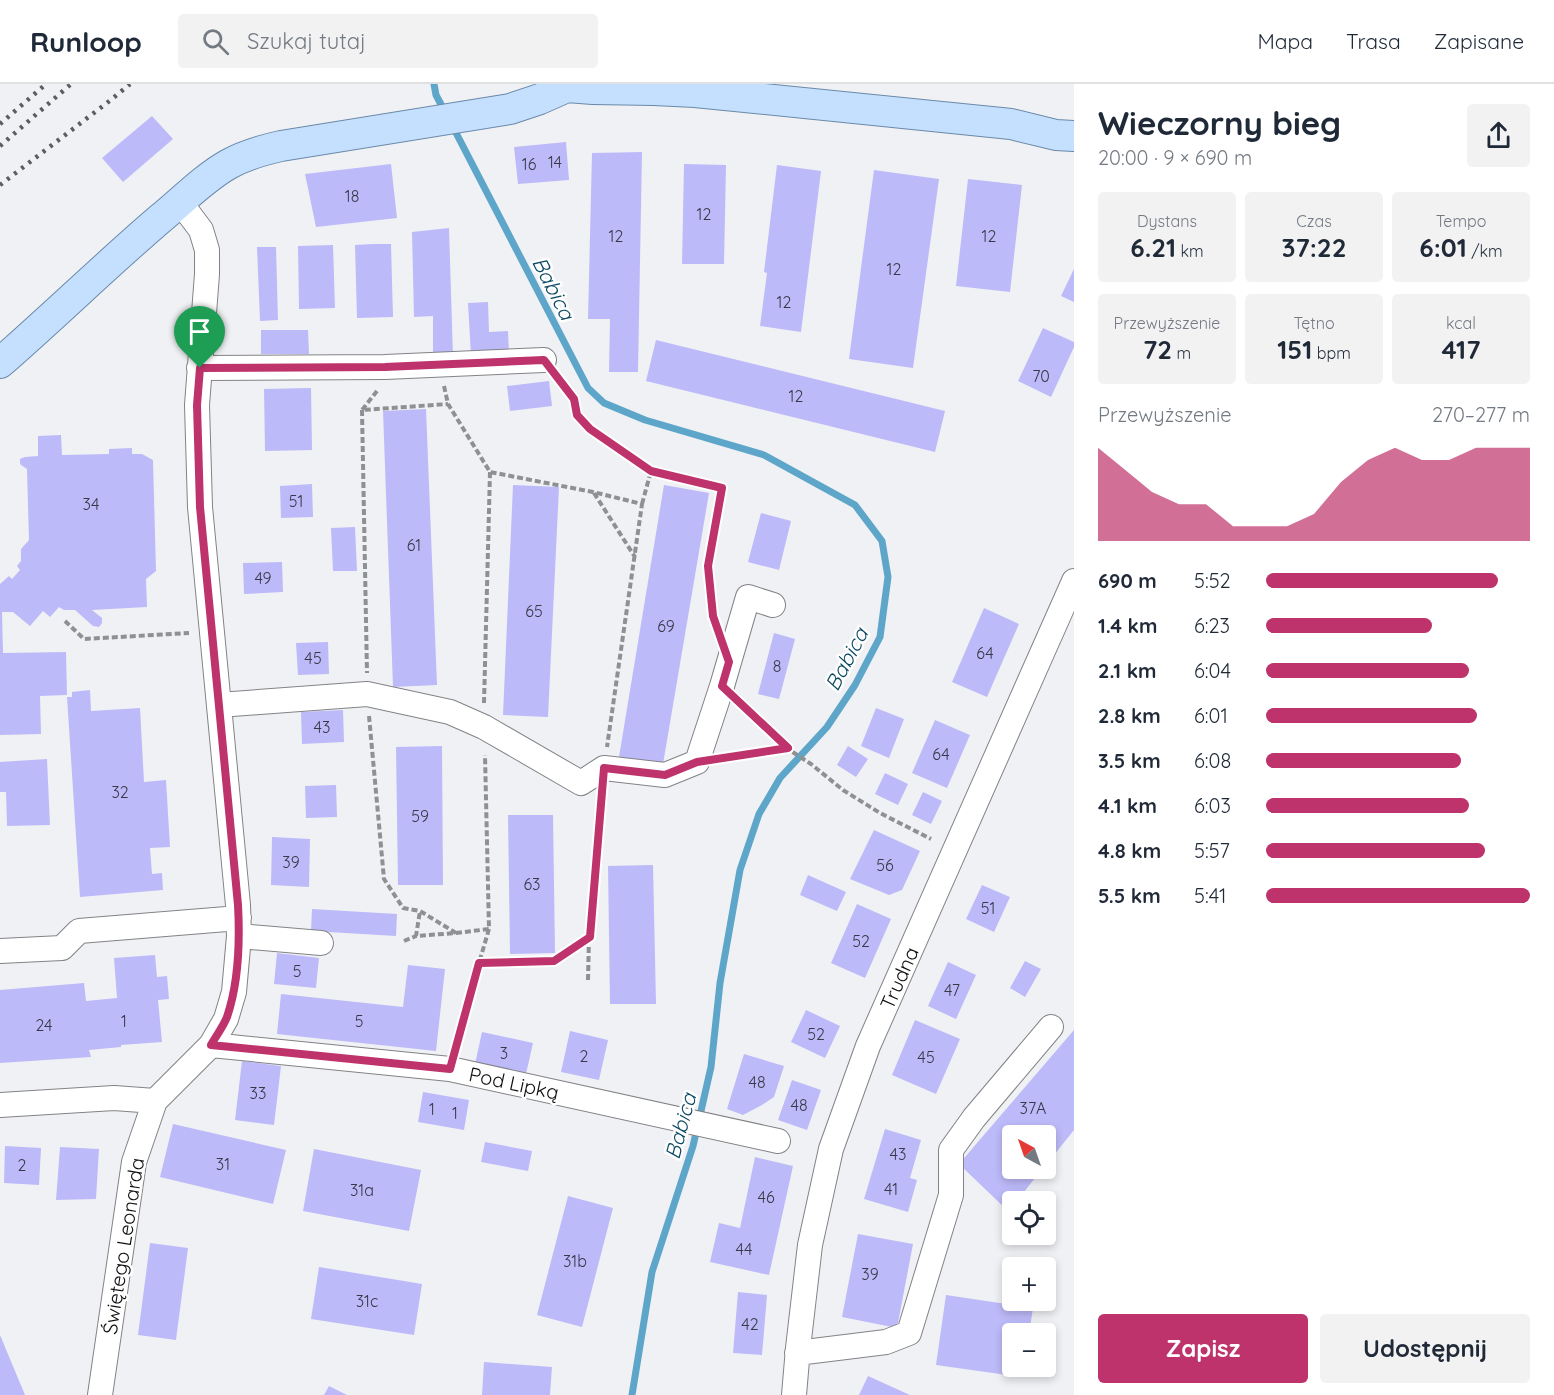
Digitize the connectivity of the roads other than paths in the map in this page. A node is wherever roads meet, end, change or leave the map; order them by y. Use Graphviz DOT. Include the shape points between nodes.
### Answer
graph roads {
  1 [pos="565,85"];
  2 [pos="1074,121"];
  3 [pos="1011,124"];
  4 [pos="1074,136"];
  5 [pos="180,202"];
  6 [pos="544,360"];
  7 [pos="0,363"];
  8 [pos="200,368"];
  9 [pos="1074,581"];
  10 [pos="773,605"];
  11 [pos="219,705"];
  12 [pos="239,927"];
  13 [pos="321,943"];
  14 [pos="0,951"];
  15 [pos="1051,1027"];
  16 [pos="211,1045"];
  17 [pos="155,1101"];
  18 [pos="0,1105"];
  19 [pos="777,1141"];
  20 [pos="797,1353"];
  21 [pos="100,1395"];
  22 [pos="794,1395"];
  1 -- 3 [label="main road" via="695,92"];
  1 -- 5 [label="main road" via="510,109 263,150 230,163"];
  2 -- 3 [label="main road"];
  3 -- 4 [label="main road"];
  5 -- 7 [label="main road"];
  5 -- 8 [label="street, Świętego Leonarda" via="201,230 207,250"];
  6 -- 8 [label="street" via="385,367"];
  8 -- 11 [label="street, Świętego Leonarda" via="200,507"];
  9 -- 20 [label="street, Trudna" via="868,1046 831,1149 810,1245"];
  10 -- 11 [label="street" via="748,597 697,762 665,775 604,768 581,783 484,727 450,712 367,694"];
  11 -- 12 [label="street, Świętego Leonarda"];
  12 -- 13 [label="street"];
  12 -- 14 [label="street" via="79,931 62,948"];
  12 -- 16 [label="street, Świętego Leonarda" via="234,992 226,1019"];
  15 -- 20 [label="street" via="951,1150 951,1196 909,1333 886,1342"];
  16 -- 17 [label="street, Świętego Leonarda"];
  16 -- 19 [label="street, Pod Lipką" via="450,1069"];
  17 -- 18 [label="street" via="114,1098"];
  17 -- 21 [label="street, Świętego Leonarda" via="135,1162"];
  20 -- 22 [label="street, Trudna"];
}
